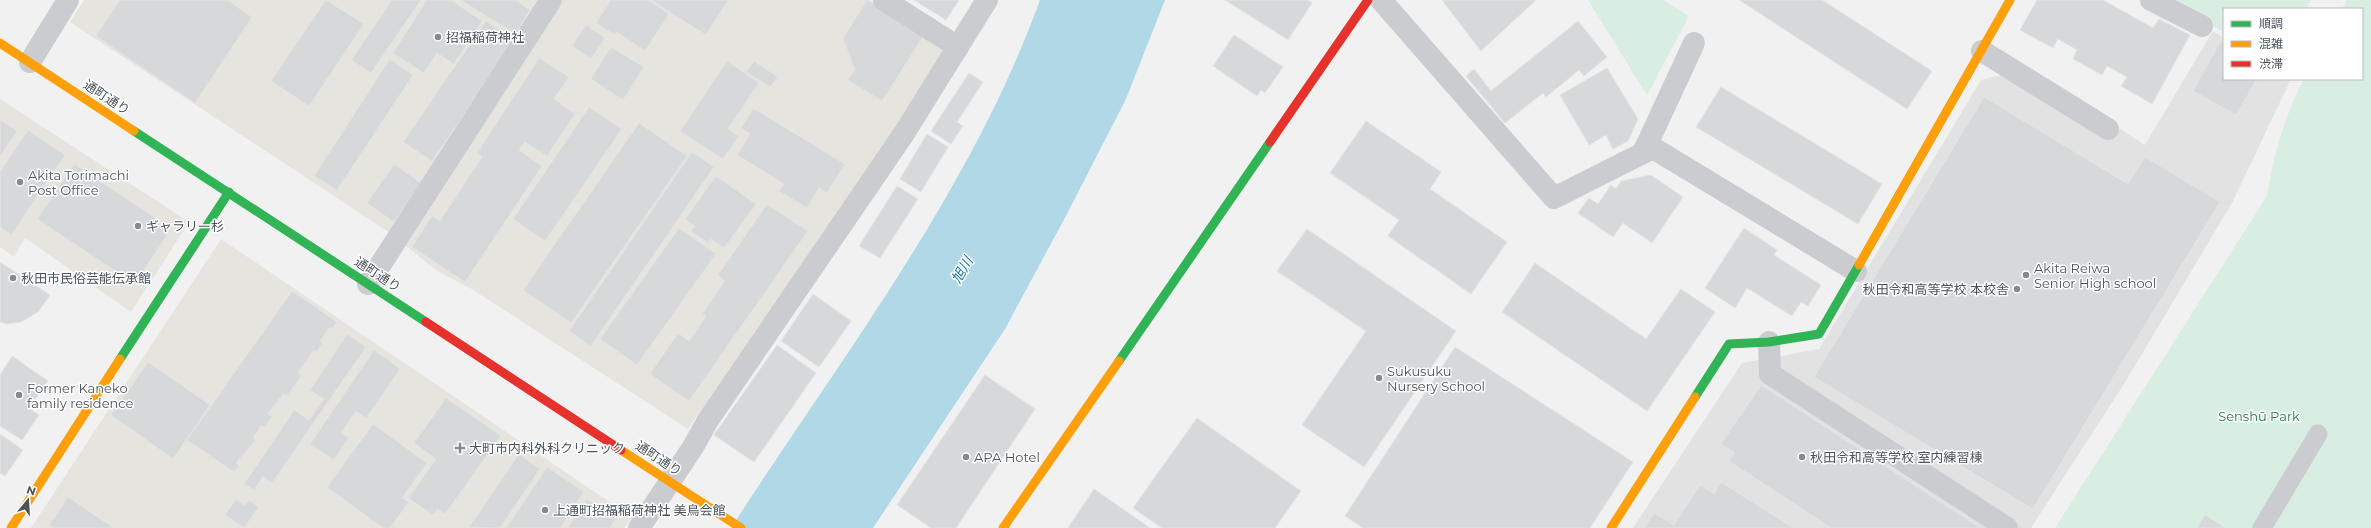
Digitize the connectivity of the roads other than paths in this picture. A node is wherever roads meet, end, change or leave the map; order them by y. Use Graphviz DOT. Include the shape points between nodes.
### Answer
graph roads {
  1 [pos="68,0"];
  2 [pos="551,0"];
  3 [pos="884,0"];
  4 [pos="987,0"];
  5 [pos="1368,0"];
  6 [pos="1381,0"];
  7 [pos="2010,0"];
  8 [pos="2151,0"];
  9 [pos="2202,26"];
  10 [pos="0,42"];
  11 [pos="1694,43"];
  12 [pos="958,47"];
  13 [pos="1982,52"];
  14 [pos="30,62"];
  15 [pos="2108,129"];
  16 [pos="1643,153"];
  17 [pos="229,192"];
  18 [pos="1856,271"];
  19 [pos="368,284"];
  20 [pos="1769,342"];
  21 [pos="2318,434"];
  22 [pos="670,480"];
  23 [pos="11,528"];
  24 [pos="639,528"];
  25 [pos="741,528"];
  26 [pos="1003,528"];
  27 [pos="1611,528"];
  28 [pos="2007,528"];
  29 [pos="2262,528"];
  1 -- 14 [label="street"];
  2 -- 19 [label="street"];
  3 -- 12 [label="street"];
  4 -- 12 [label="street"];
  5 -- 26 [label="street"];
  6 -- 16 [label="street" via="1554,198"];
  7 -- 13 [label="street"];
  8 -- 9 [label="street"];
  10 -- 14 [label="street, 通町通り"];
  11 -- 16 [label="street"];
  12 -- 22 [label="street" via="903,135 708,420"];
  13 -- 15 [label="street"];
  13 -- 18 [label="street"];
  14 -- 17 [label="street, 通町通り"];
  16 -- 18 [label="street" via="1653,148"];
  17 -- 19 [label="street, 通町通り"];
  17 -- 23 [label="street"];
  18 -- 20 [label="street" via="1819,334"];
  19 -- 22 [label="street, 通町通り"];
  20 -- 27 [label="street" via="1729,344"];
  20 -- 28 [label="street" via="1770,374"];
  21 -- 29 [label="lane"];
  22 -- 24 [label="street"];
  22 -- 25 [label="street, 通町通り"];
}
